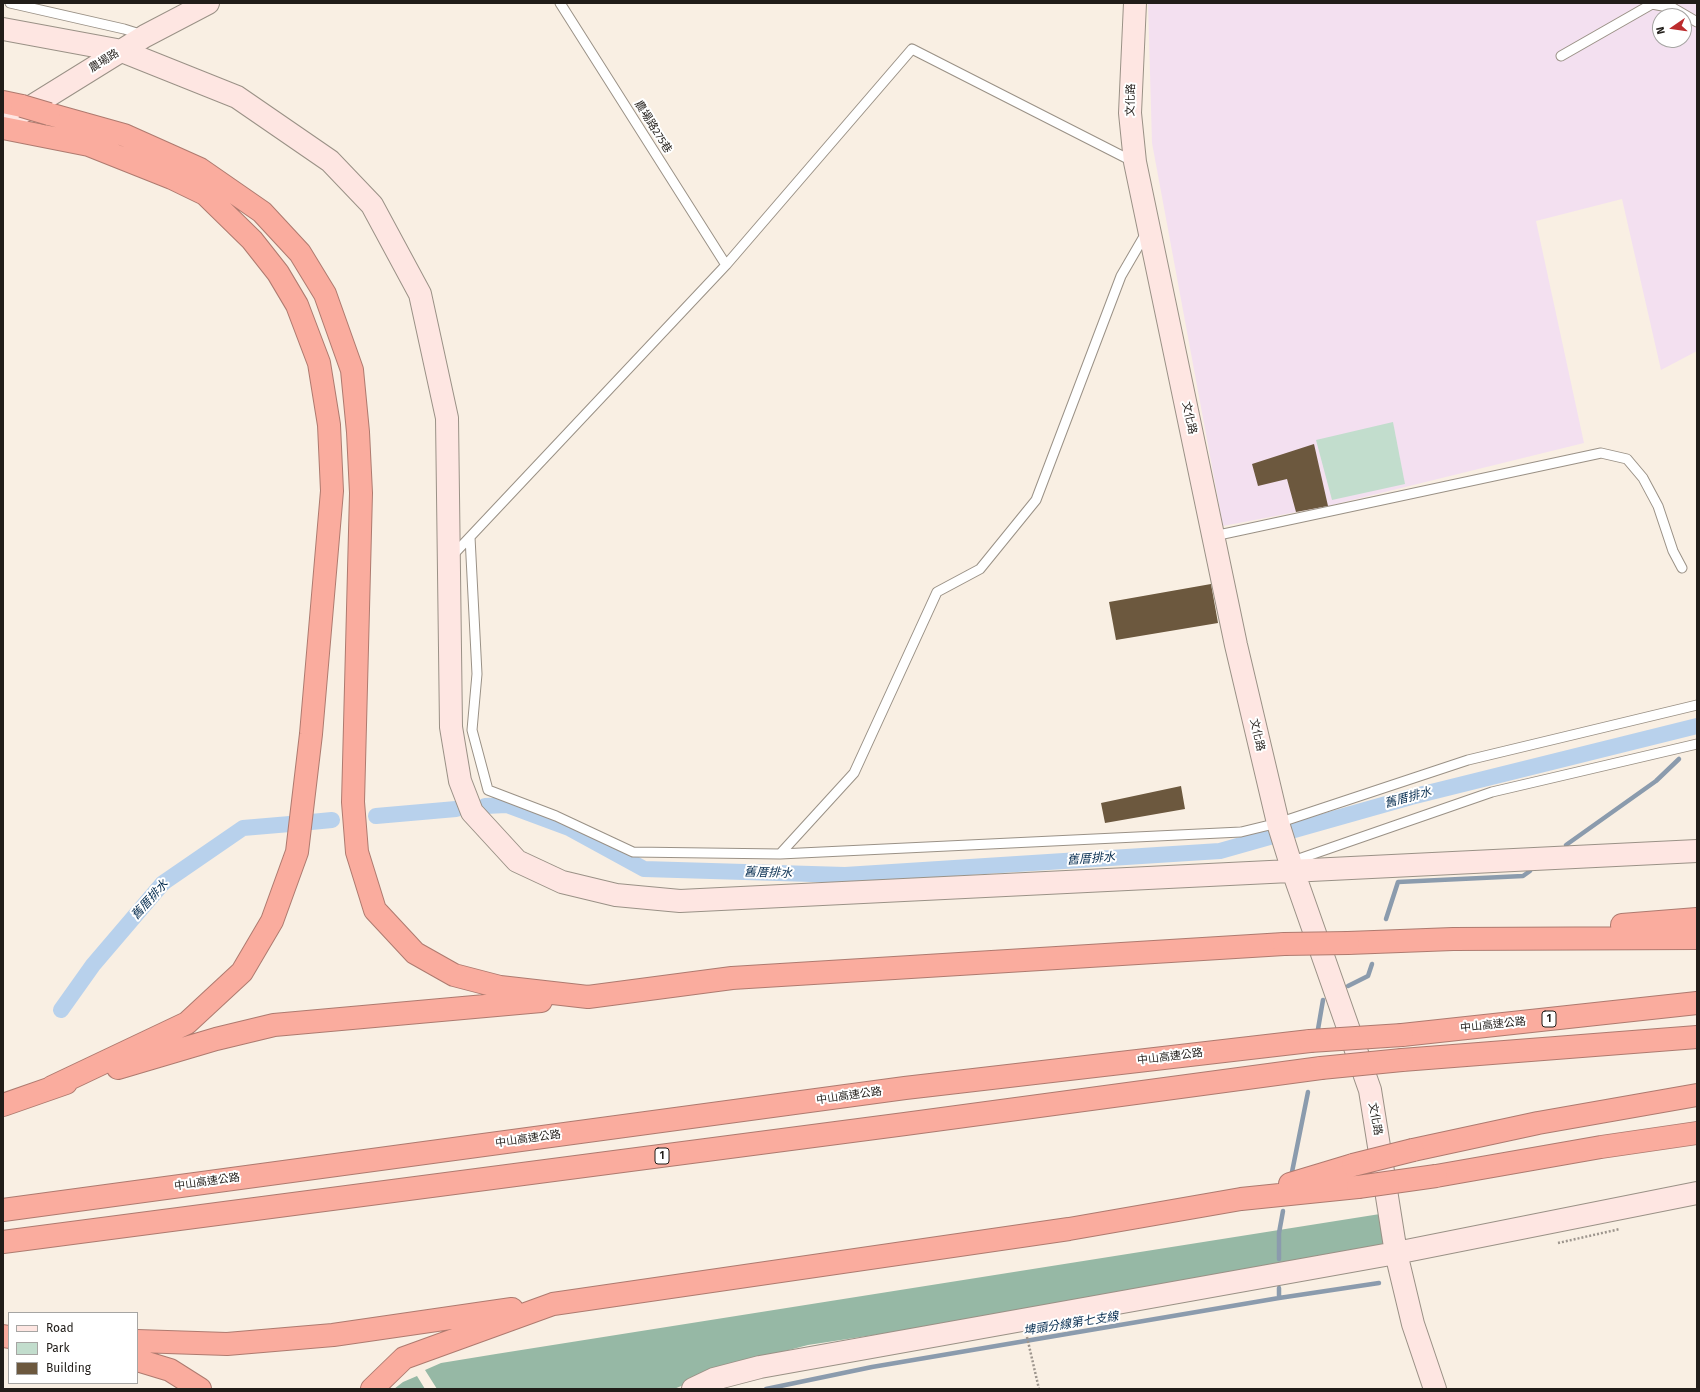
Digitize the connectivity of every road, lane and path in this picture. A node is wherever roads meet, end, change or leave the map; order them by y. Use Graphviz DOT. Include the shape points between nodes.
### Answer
graph roads {
  1 [pos="10,3"];
  2 [pos="208,3"];
  3 [pos="560,3"];
  4 [pos="1135,3"];
  5 [pos="1673,6"];
  6 [pos="1697,22"];
  7 [pos="3,29"];
  8 [pos="145,36"];
  9 [pos="122,51"];
  10 [pos="1561,56"];
  11 [pos="3,102"];
  12 [pos="3,124"];
  13 [pos="3,128"];
  14 [pos="1135,162"];
  15 [pos="1149,228"];
  16 [pos="726,265"];
  17 [pos="1214,536"];
  18 [pos="470,537"];
  19 [pos="448,560"];
  20 [pos="1682,568"];
  21 [pos="1697,705"];
  22 [pos="1697,744"];
  23 [pos="1279,827"];
  24 [pos="1697,850"];
  25 [pos="780,854"];
  26 [pos="1290,863"];
  27 [pos="1697,919"];
  28 [pos="1697,938"];
  29 [pos="1453,939"];
  30 [pos="588,996"];
  31 [pos="1697,1004"];
  32 [pos="1697,1037"];
  33 [pos="52,1087"];
  34 [pos="1697,1094"];
  35 [pos="3,1105"];
  36 [pos="1697,1133"];
  37 [pos="1697,1192"];
  38 [pos="1241,1199"];
  39 [pos="3,1210"];
  40 [pos="3,1242"];
  41 [pos="1396,1253"];
  42 [pos="553,1304"];
  43 [pos="1026,1333"];
  44 [pos="138,1341"];
  45 [pos="138,1360"];
  46 [pos="200,1389"];
  47 [pos="372,1389"];
  48 [pos="693,1389"];
  49 [pos="1039,1389"];
  50 [pos="1435,1389"];
  1 -- 8 [label="lane"];
  2 -- 8 [label="street, 農場路"];
  3 -- 16 [label="lane, 農場路275巷"];
  4 -- 14 [label="street, 文化路" via="1130,113"];
  5 -- 6 [label="lane"];
  5 -- 10 [label="lane" via="1652,4"];
  7 -- 9 [label="street"];
  8 -- 9 [label="street, 農場路"];
  9 -- 12 [label="street, 農場路"];
  9 -- 19 [label="street" via="237,97 330,161 372,205 420,294 447,418"];
  11 -- 30 [label="highway, bridge" via="124,135 200,168 262,212 300,253 325,294 352,370 361,493 353,802 357,852 375,910 416,953 454,975 500,986"];
  13 -- 33 [label="highway" via="89,145 205,194 252,240 278,273 297,305 318,363 329,425 332,491 297,852 272,921 242,972 187,1023"];
  14 -- 15 [label="street, 文化路"];
  14 -- 16 [label="lane" via="912,49"];
  15 -- 17 [label="street, 文化路"];
  15 -- 25 [label="lane" via="1121,276 1036,500 980,569 937,592 854,773"];
  16 -- 18 [label="lane"];
  17 -- 20 [label="lane" via="1602,453 1627,459 1643,478 1658,506 1673,551"];
  17 -- 23 [label="street, 文化路" via="1236,645"];
  18 -- 19 [label="lane"];
  18 -- 25 [label="lane" via="477,674 472,730 488,790 556,816 633,852"];
  19 -- 26 [label="street" via="451,727 460,781 472,812 517,861 562,882 616,895 680,901"];
  21 -- 23 [label="lane" via="1468,760"];
  22 -- 26 [label="lane" via="1492,792"];
  23 -- 25 [label="lane" via="1240,832"];
  23 -- 26 [label="street, 文化路"];
  24 -- 26 [label="street"];
  26 -- 41 [label="street, 文化路" via="1370,1090"];
  27 -- 29 [label="highway"];
  28 -- 29 [label="highway"];
  29 -- 30 [label="highway, bridge" via="1284,944 732,978"];
  30 -- 33 [label="highway" via="274,1025 216,1039"];
  31 -- 39 [label="highway, 中山高速公路 / 1, bridge" via="1310,1041 897,1089"];
  32 -- 40 [label="highway, 1, bridge" via="1321,1068"];
  33 -- 35 [label="highway"];
  34 -- 38 [label="highway, bridge" via="1538,1123 1413,1150"];
  36 -- 38 [label="highway, bridge" via="1593,1148 1436,1176"];
  37 -- 41 [label="street"];
  38 -- 42 [label="highway" via="1069,1229"];
  41 -- 48 [label="street" via="768,1366 714,1379"];
  41 -- 50 [label="street, 文化路" via="1413,1324"];
  42 -- 44 [label="highway" via="326,1335 227,1344"];
  42 -- 47 [label="highway" via="404,1358"];
  43 -- 49 [label="path"];
  45 -- 46 [label="highway" via="170,1370"];
}
